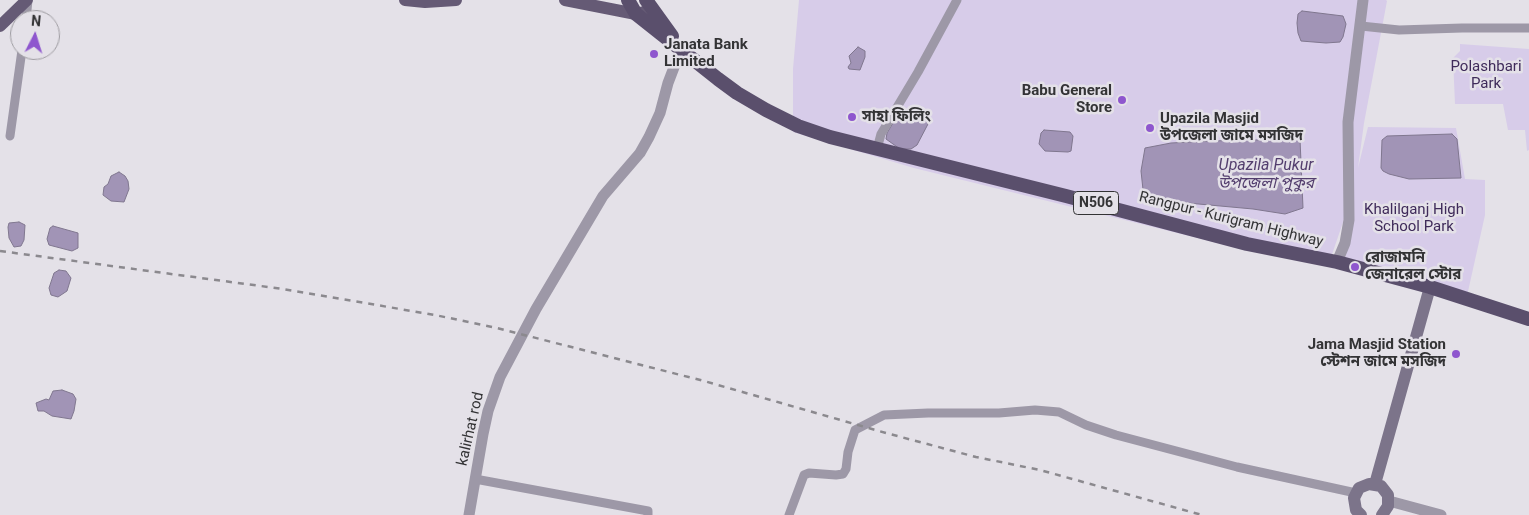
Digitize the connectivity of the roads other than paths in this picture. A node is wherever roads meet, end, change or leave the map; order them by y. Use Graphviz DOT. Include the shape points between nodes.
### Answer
graph roads {
  1 [pos="28,0"];
  2 [pos="405,0"];
  3 [pos="456,0"];
  4 [pos="565,0"];
  5 [pos="629,0"];
  6 [pos="957,0"];
  7 [pos="1363,0"];
  8 [pos="649,5"];
  9 [pos="608,8"];
  10 [pos="636,14"];
  11 [pos="0,26"];
  12 [pos="1361,26"];
  13 [pos="1529,28"];
  14 [pos="681,49"];
  15 [pos="21,60"];
  16 [pos="10,136"];
  17 [pos="877,149"];
  18 [pos="1337,262"];
  19 [pos="1430,287"];
  20 [pos="1529,319"];
  21 [pos="475,479"];
  22 [pos="1375,484"];
  23 [pos="1356,493"];
  24 [pos="1389,501"];
  25 [pos="470,515"];
  26 [pos="648,515"];
  27 [pos="789,515"];
  28 [pos="1361,515"];
  29 [pos="1382,515"];
  30 [pos="1440,515"];
  1 -- 11 [label="main road"];
  2 -- 3 [label="main road"];
  4 -- 9 [label="main road"];
  5 -- 9 [label="main road"];
  5 -- 10 [label="highway, N506"];
  6 -- 17 [label="street" via="881,134"];
  7 -- 12 [label="street"];
  8 -- 10 [label="main road"];
  8 -- 14 [label="highway, N506"];
  9 -- 10 [label="main road"];
  10 -- 14 [label="highway, N506"];
  12 -- 13 [label="street" via="1399,30"];
  12 -- 18 [label="street" via="1348,122 1350,220"];
  14 -- 17 [label="highway, Rangpur - Kurigram Highway / N506" via="737,93 766,110 806,129"];
  14 -- 21 [label="street, kalirhat rod" via="649,137 640,153 603,196 500,377 488,411"];
  15 -- 16 [label="street"];
  17 -- 18 [label="highway, Rangpur - Kurigram Highway / N506" via="1248,244"];
  18 -- 19 [label="highway, Rangpur - Kurigram Highway / N506"];
  19 -- 20 [label="highway, Rangpur - Kurigram Highway / N506"];
  19 -- 22 [label="main road"];
  21 -- 25 [label="street, kalirhat rod"];
  21 -- 26 [label="street" via="648,511"];
  22 -- 23 [label="main road" via="1364,485"];
  22 -- 24 [label="main road" via="1385,490"];
  23 -- 27 [label="street" via="1237,467 1116,435 1059,412 928,413 884,415 855,430 843,474 804,475"];
  23 -- 28 [label="main road" via="1354,504"];
  24 -- 29 [label="main road"];
  24 -- 30 [label="street"];
}
